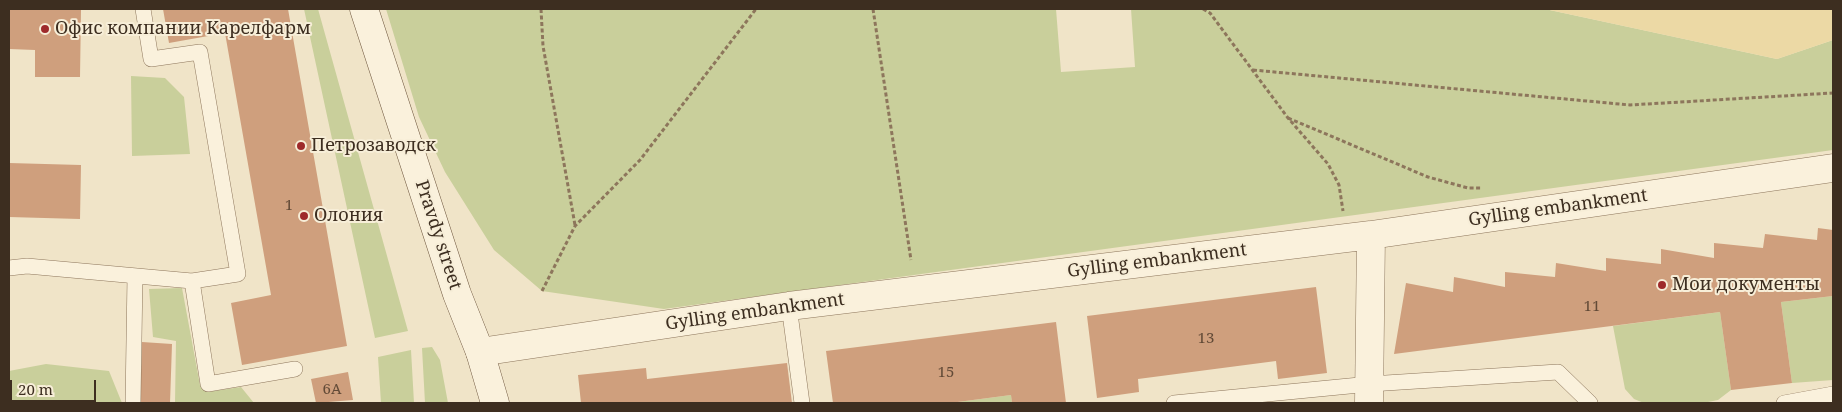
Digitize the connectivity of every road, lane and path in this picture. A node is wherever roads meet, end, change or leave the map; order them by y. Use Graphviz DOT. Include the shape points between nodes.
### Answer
graph roads {
  1 [pos="143,9"];
  2 [pos="364,9"];
  3 [pos="541,9"];
  4 [pos="756,9"];
  5 [pos="873,9"];
  6 [pos="1203,9"];
  7 [pos="1253,70"];
  8 [pos="1833,93"];
  9 [pos="1288,118"];
  10 [pos="1833,168"];
  11 [pos="1486,188"];
  12 [pos="1344,216"];
  13 [pos="575,226"];
  14 [pos="1371,235"];
  15 [pos="911,260"];
  16 [pos="9,268"];
  17 [pos="135,276"];
  18 [pos="192,281"];
  19 [pos="542,291"];
  20 [pos="789,306"];
  21 [pos="480,352"];
  22 [pos="295,369"];
  23 [pos="1369,394"];
  24 [pos="1833,394"];
  25 [pos="133,403"];
  26 [pos="494,403"];
  27 [pos="802,403"];
  28 [pos="1174,403"];
  29 [pos="1590,403"];
  30 [pos="1784,403"];
  1 -- 18 [label="lane" via="151,59 200,52 238,274"];
  2 -- 21 [label="street, Pravdy street"];
  3 -- 13 [label="path" via="543,46"];
  4 -- 13 [label="path" via="640,160"];
  5 -- 15 [label="path"];
  6 -- 7 [label="path" via="1210,13"];
  7 -- 8 [label="path" via="1630,104"];
  7 -- 9 [label="path"];
  9 -- 11 [label="path" via="1428,177 1468,188"];
  9 -- 12 [label="path" via="1328,164 1339,185"];
  10 -- 14 [label="street, Gylling embankment"];
  13 -- 19 [label="path"];
  14 -- 20 [label="street, Gylling embankment"];
  14 -- 23 [label="street"];
  16 -- 17 [label="lane" via="27,266"];
  17 -- 18 [label="lane"];
  17 -- 25 [label="lane"];
  18 -- 22 [label="lane" via="208,384"];
  20 -- 21 [label="street, Gylling embankment"];
  20 -- 27 [label="lane"];
  21 -- 26 [label="street, Pravdy street"];
  23 -- 28 [label="lane"];
  23 -- 29 [label="lane" via="1558,372"];
  24 -- 30 [label="lane"];
}
